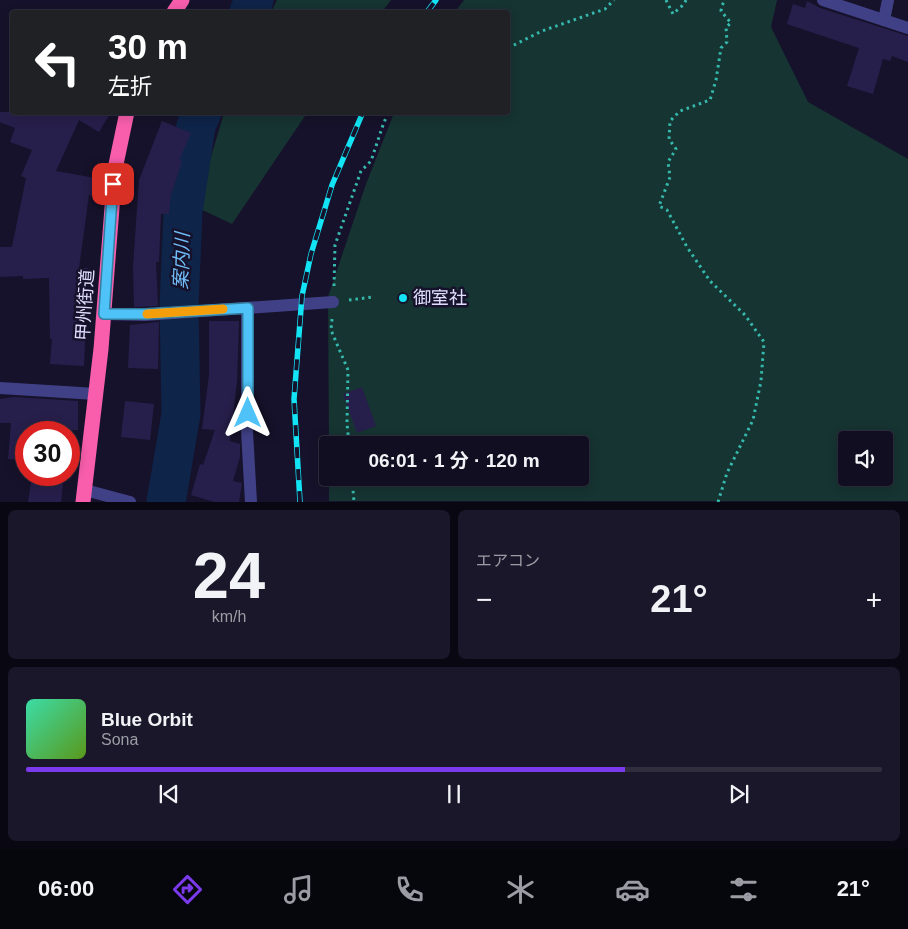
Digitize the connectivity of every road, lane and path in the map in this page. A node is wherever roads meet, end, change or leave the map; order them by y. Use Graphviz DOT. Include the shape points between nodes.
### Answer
graph roads {
  1 [pos="614,0"];
  2 [pos="666,0"];
  3 [pos="686,0"];
  4 [pos="726,0"];
  5 [pos="823,0"];
  6 [pos="888,0"];
  7 [pos="884,20"];
  8 [pos="908,28"];
  9 [pos="510,47"];
  10 [pos="126,115"];
  11 [pos="388,115"];
  12 [pos="373,297"];
  13 [pos="333,302"];
  14 [pos="248,308"];
  15 [pos="104,314"];
  16 [pos="0,388"];
  17 [pos="96,394"];
  18 [pos="348,436"];
  19 [pos="353,486"];
  20 [pos="84,496"];
  21 [pos="130,502"];
  22 [pos="251,502"];
  23 [pos="354,502"];
  24 [pos="718,502"];
  1 -- 9 [label="path" via="605,9 542,31"];
  2 -- 3 [label="path" via="673,14"];
  4 -- 24 [label="path" via="722,11 732,23 726,27 727,42 721,48 710,100 680,111 670,122 669,139 676,149 668,162 670,177 659,206 667,210 710,281 745,315 764,342 753,420 727,474"];
  5 -- 7 [label="street"];
  6 -- 7 [label="street"];
  7 -- 8 [label="street"];
  10 -- 15 [label="highway, 甲州街道" via="115,169"];
  11 -- 13 [label="path" via="371,161 361,171 335,245"];
  12 -- 13 [label="path"];
  13 -- 14 [label="street"];
  13 -- 18 [label="path" via="331,330 348,370"];
  14 -- 15 [label="street"];
  14 -- 22 [label="street"];
  15 -- 17 [label="highway, 甲州街道"];
  16 -- 17 [label="street"];
  17 -- 20 [label="highway, 甲州街道"];
  19 -- 23 [label="path"];
  20 -- 21 [label="street"];
}
